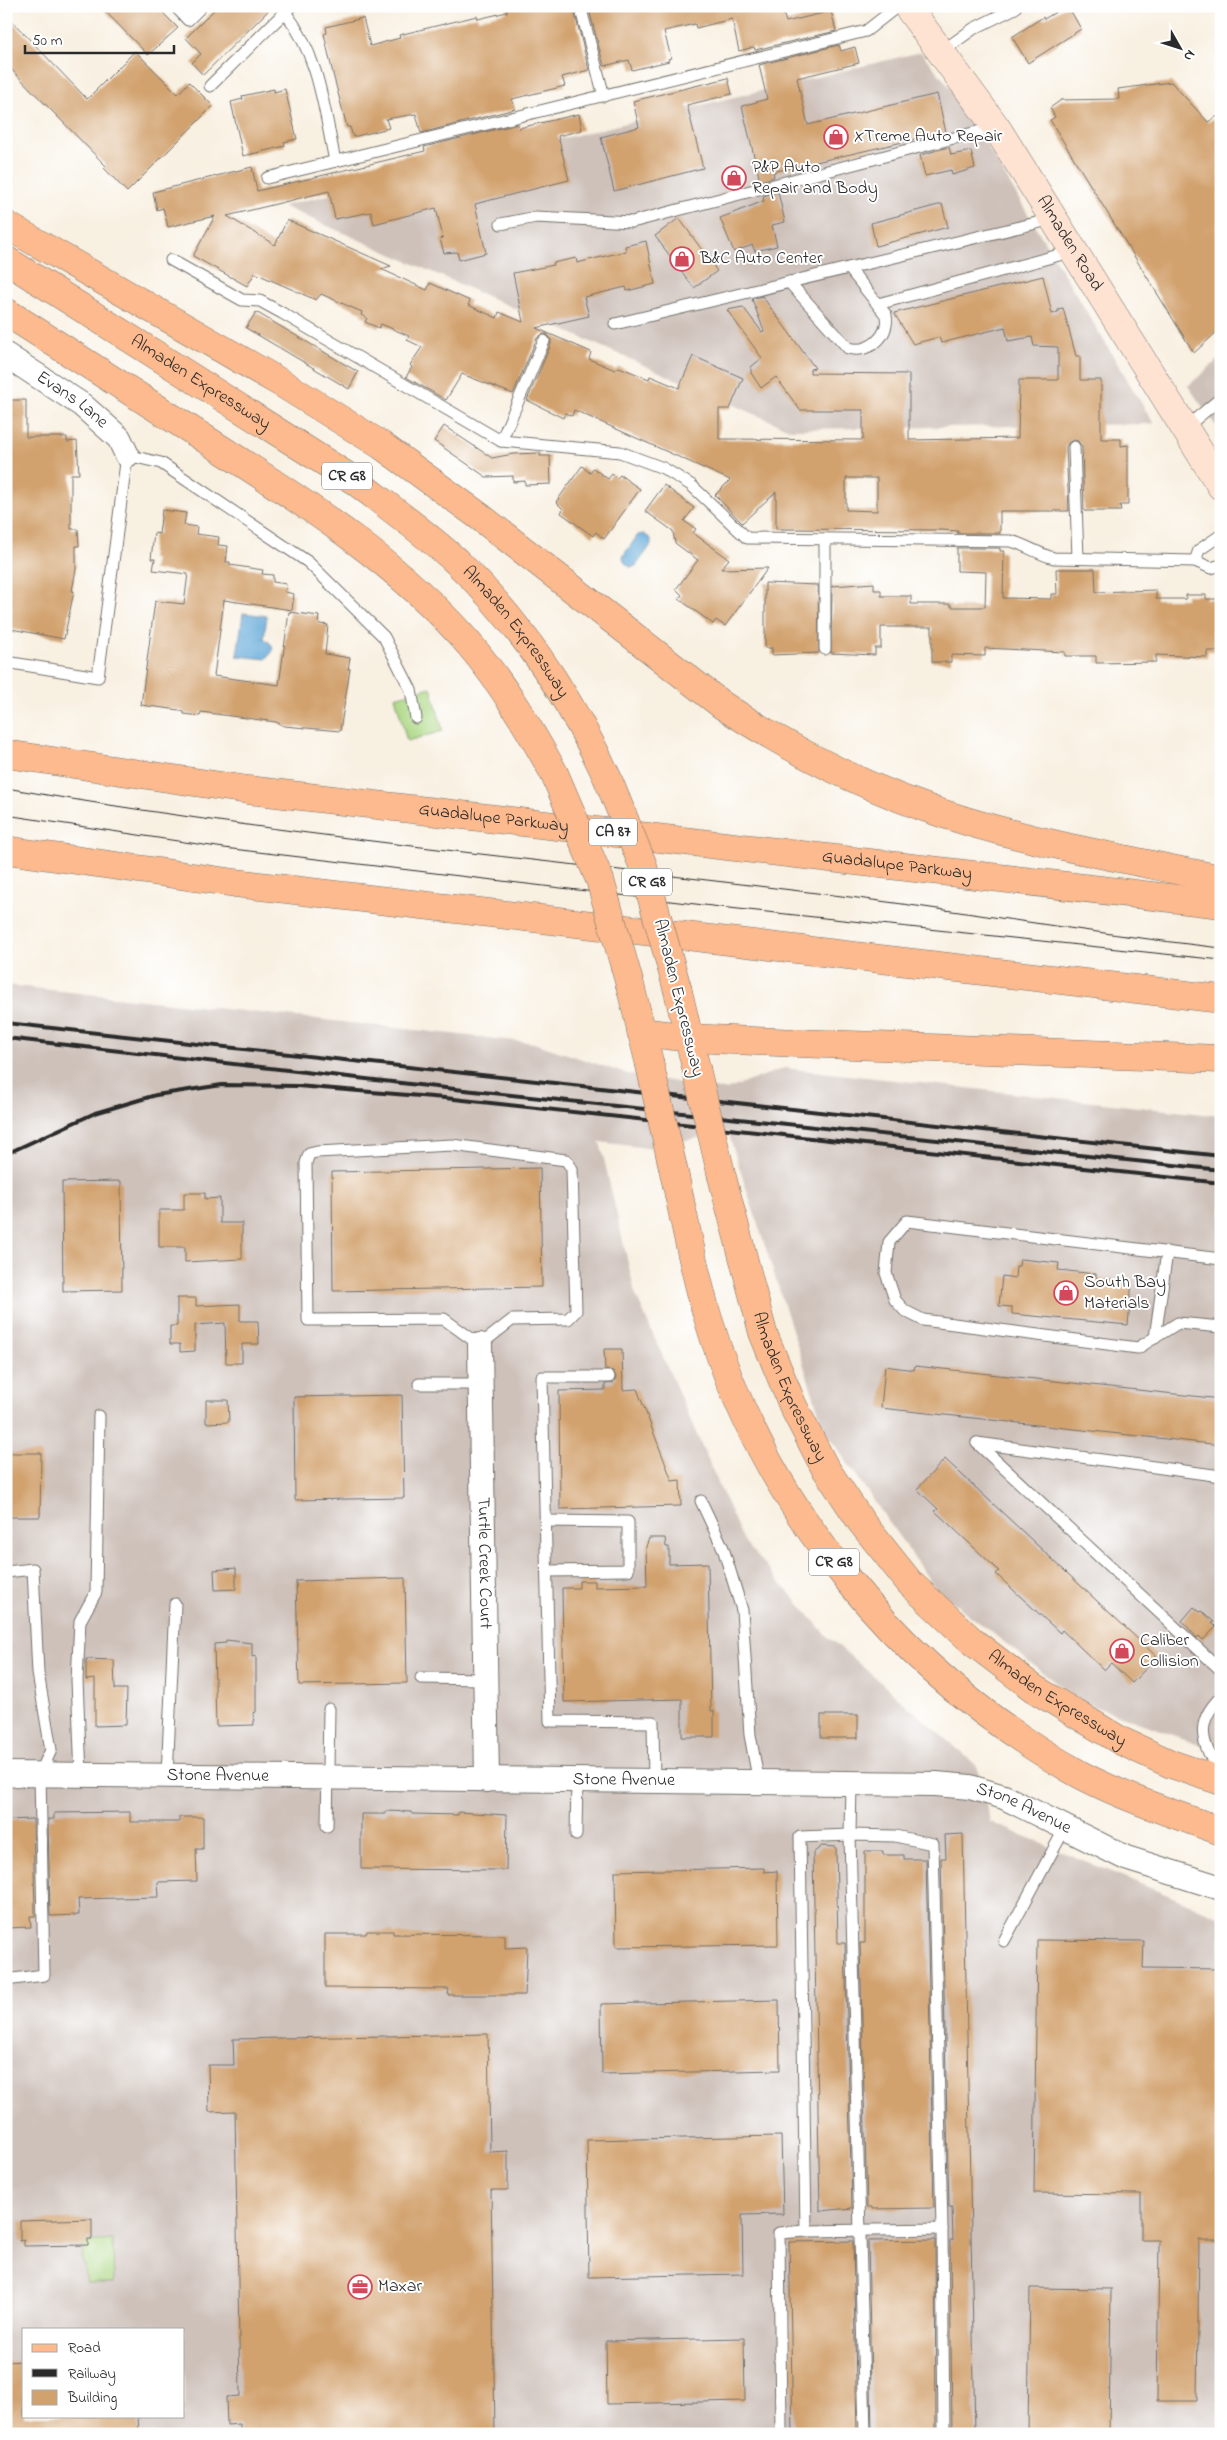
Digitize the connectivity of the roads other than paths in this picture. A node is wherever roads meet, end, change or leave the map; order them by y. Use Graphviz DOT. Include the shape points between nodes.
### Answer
graph roads {
  1 [pos="175,6"];
  2 [pos="202,6"];
  3 [pos="580,6"];
  4 [pos="898,6"];
  5 [pos="907,6"];
  6 [pos="1015,8"];
  7 [pos="288,9"];
  8 [pos="941,52"];
  9 [pos="210,86"];
  10 [pos="604,96"];
  11 [pos="996,127"];
  12 [pos="335,161"];
  13 [pos="267,178"];
  14 [pos="1053,219"];
  15 [pos="501,224"];
  16 [pos="6,225"];
  17 [pos="1074,251"];
  18 [pos="6,260"];
  19 [pos="171,260"];
  20 [pos="849,268"];
  21 [pos="789,282"];
  22 [pos="878,304"];
  23 [pos="6,312"];
  24 [pos="614,324"];
  25 [pos="544,341"];
  26 [pos="6,355"];
  27 [pos="1221,398"];
  28 [pos="1185,428"];
  29 [pos="500,441"];
  30 [pos="1074,447"];
  31 [pos="126,455"];
  32 [pos="1221,486"];
  33 [pos="1221,535"];
  34 [pos="825,539"];
  35 [pos="1078,558"];
  36 [pos="1195,561"];
  37 [pos="1221,565"];
  38 [pos="825,648"];
  39 [pos="6,662"];
  40 [pos="416,718"];
  41 [pos="6,754"];
  42 [pos="6,850"];
  43 [pos="1221,879"];
  44 [pos="1221,904"];
  45 [pos="1221,999"];
  46 [pos="641,1032"];
  47 [pos="690,1038"];
  48 [pos="1221,1059"];
  49 [pos="1167,1252"];
  50 [pos="1221,1259"];
  51 [pos="1221,1326"];
  52 [pos="1155,1338"];
  53 [pos="480,1345"];
  54 [pos="609,1377"];
  55 [pos="419,1384"];
  56 [pos="479,1384"];
  57 [pos="98,1416"];
  58 [pos="1221,1476"];
  59 [pos="700,1501"];
  60 [pos="546,1521"];
  61 [pos="547,1571"];
  62 [pos="6,1572"];
  63 [pos="175,1604"];
  64 [pos="1221,1670"];
  65 [pos="421,1678"];
  66 [pos="484,1679"];
  67 [pos="1221,1697"];
  68 [pos="329,1709"];
  69 [pos="6,1774"];
  70 [pos="40,1774"];
  71 [pos="81,1775"];
  72 [pos="167,1776"];
  73 [pos="327,1777"];
  74 [pos="1221,1777"];
  75 [pos="487,1780"];
  76 [pos="577,1780"];
  77 [pos="654,1781"];
  78 [pos="1221,1781"];
  79 [pos="759,1783"];
  80 [pos="851,1783"];
  81 [pos="327,1826"];
  82 [pos="1064,1828"];
  83 [pos="1221,1831"];
  84 [pos="576,1835"];
  85 [pos="850,1836"];
  86 [pos="1221,1888"];
  87 [pos="1004,1941"];
  88 [pos="6,1980"];
  89 [pos="942,2228"];
  90 [pos="859,2229"];
  91 [pos="806,2231"];
  92 [pos="781,2434"];
  93 [pos="865,2434"];
  94 [pos="944,2434"];
  1 -- 2 [label="lane" via="188,20"];
  3 -- 10 [label="lane"];
  4 -- 10 [label="lane" via="866,31"];
  5 -- 8 [label="street, Almaden Road"];
  6 -- 8 [label="lane" via="973,29"];
  7 -- 9 [label="lane"];
  7 -- 12 [label="lane" via="312,58"];
  8 -- 11 [label="street, Almaden Road"];
  10 -- 12 [label="lane"];
  11 -- 14 [label="street, Almaden Road"];
  11 -- 15 [label="lane" via="632,222 536,217"];
  12 -- 13 [label="lane"];
  14 -- 17 [label="street, Almaden Road"];
  14 -- 20 [label="lane"];
  16 -- 43 [label="main road" via="284,384 381,445 472,511 680,675 764,732 807,756 864,783 966,821"];
  17 -- 22 [label="lane"];
  17 -- 28 [label="street, Almaden Road"];
  18 -- 47 [label="main road, Almaden Expressway / CR G8, bridge" via="355,482 404,517 456,561 505,613 572,707 607,777 642,863"];
  19 -- 29 [label="lane" via="242,300 260,301"];
  20 -- 21 [label="lane"];
  20 -- 22 [label="lane"];
  21 -- 22 [label="lane" via="848,348 859,351 870,348 886,328 886,315"];
  21 -- 24 [label="lane"];
  23 -- 46 [label="main road, CR G8, bridge" via="302,501 366,547 416,591 468,644 525,720 554,773 600,880"];
  25 -- 29 [label="lane"];
  26 -- 31 [label="street, Evans Lane" via="82,406 120,438"];
  27 -- 28 [label="lane"];
  28 -- 32 [label="street, Almaden Road"];
  29 -- 34 [label="lane" via="620,452 638,457 691,485 747,538"];
  30 -- 35 [label="lane"];
  31 -- 39 [label="lane" via="98,678"];
  31 -- 40 [label="lane" via="161,463 308,562 384,637 411,690"];
  33 -- 36 [label="lane" via="1199,550"];
  34 -- 35 [label="lane" via="1011,541 1042,555"];
  34 -- 38 [label="lane"];
  35 -- 36 [label="lane"];
  36 -- 37 [label="lane" via="1211,568"];
  41 -- 44 [label="main road, Guadalupe Parkway / CA 87" via="258,791"];
  42 -- 45 [label="main road" via="235,883"];
  46 -- 47 [label="main road"];
  46 -- 83 [label="main road, CR G8, bridge" via="708,1316 746,1416 808,1527 842,1573 917,1655 1004,1726 1082,1775"];
  47 -- 48 [label="main road"];
  47 -- 78 [label="main road, Almaden Expressway / CR G8, bridge" via="763,1333 793,1406 824,1466 862,1523 910,1583 972,1642 1033,1688 1121,1742"];
  49 -- 50 [label="lane"];
  49 -- 52 [label="lane"];
  49 -- 52 [label="lane" via="907,1221 890,1242 886,1273 890,1288 905,1311 922,1320 1138,1348"];
  51 -- 52 [label="lane" via="1178,1323"];
  53 -- 53 [label="lane" via="444,1319 308,1320 306,1163 309,1154 452,1145 566,1160 572,1169 576,1311 568,1319 512,1320"];
  53 -- 56 [label="street, Turtle Creek Court"];
  54 -- 60 [label="lane" via="542,1377"];
  55 -- 56 [label="lane"];
  56 -- 66 [label="street, Turtle Creek Court"];
  57 -- 71 [label="lane" via="96,1592 80,1622 77,1680"];
  58 -- 64 [label="lane" via="978,1443"];
  59 -- 79 [label="lane" via="723,1548 742,1610 750,1735"];
  60 -- 61 [label="lane"];
  60 -- 61 [label="lane" via="628,1522 628,1570"];
  61 -- 77 [label="lane" via="550,1721 653,1722"];
  62 -- 70 [label="lane" via="33,1570 38,1673 51,1750"];
  63 -- 72 [label="lane"];
  65 -- 66 [label="lane"];
  66 -- 75 [label="street, Turtle Creek Court"];
  67 -- 74 [label="lane" via="1211,1706 1203,1729 1203,1740"];
  68 -- 73 [label="lane"];
  69 -- 70 [label="street, Stone Avenue"];
  70 -- 71 [label="street, Stone Avenue"];
  70 -- 88 [label="lane" via="44,1975"];
  71 -- 72 [label="street, Stone Avenue"];
  72 -- 73 [label="street, Stone Avenue"];
  73 -- 75 [label="street, Stone Avenue"];
  73 -- 81 [label="lane"];
  75 -- 76 [label="street, Stone Avenue"];
  76 -- 77 [label="street, Stone Avenue"];
  76 -- 84 [label="lane"];
  77 -- 79 [label="street, Stone Avenue"];
  79 -- 80 [label="street, Stone Avenue"];
  80 -- 82 [label="street, Stone Avenue" via="970,1787 1004,1796"];
  80 -- 85 [label="lane"];
  82 -- 86 [label="street, Stone Avenue" via="1126,1858"];
  82 -- 87 [label="lane"];
  85 -- 89 [label="lane" via="895,1836 933,1844"];
  85 -- 90 [label="lane"];
  85 -- 91 [label="lane" via="800,1837"];
  89 -- 90 [label="lane"];
  89 -- 94 [label="lane"];
  90 -- 91 [label="lane"];
  90 -- 93 [label="lane"];
  91 -- 92 [label="lane" via="779,2233"];
}
